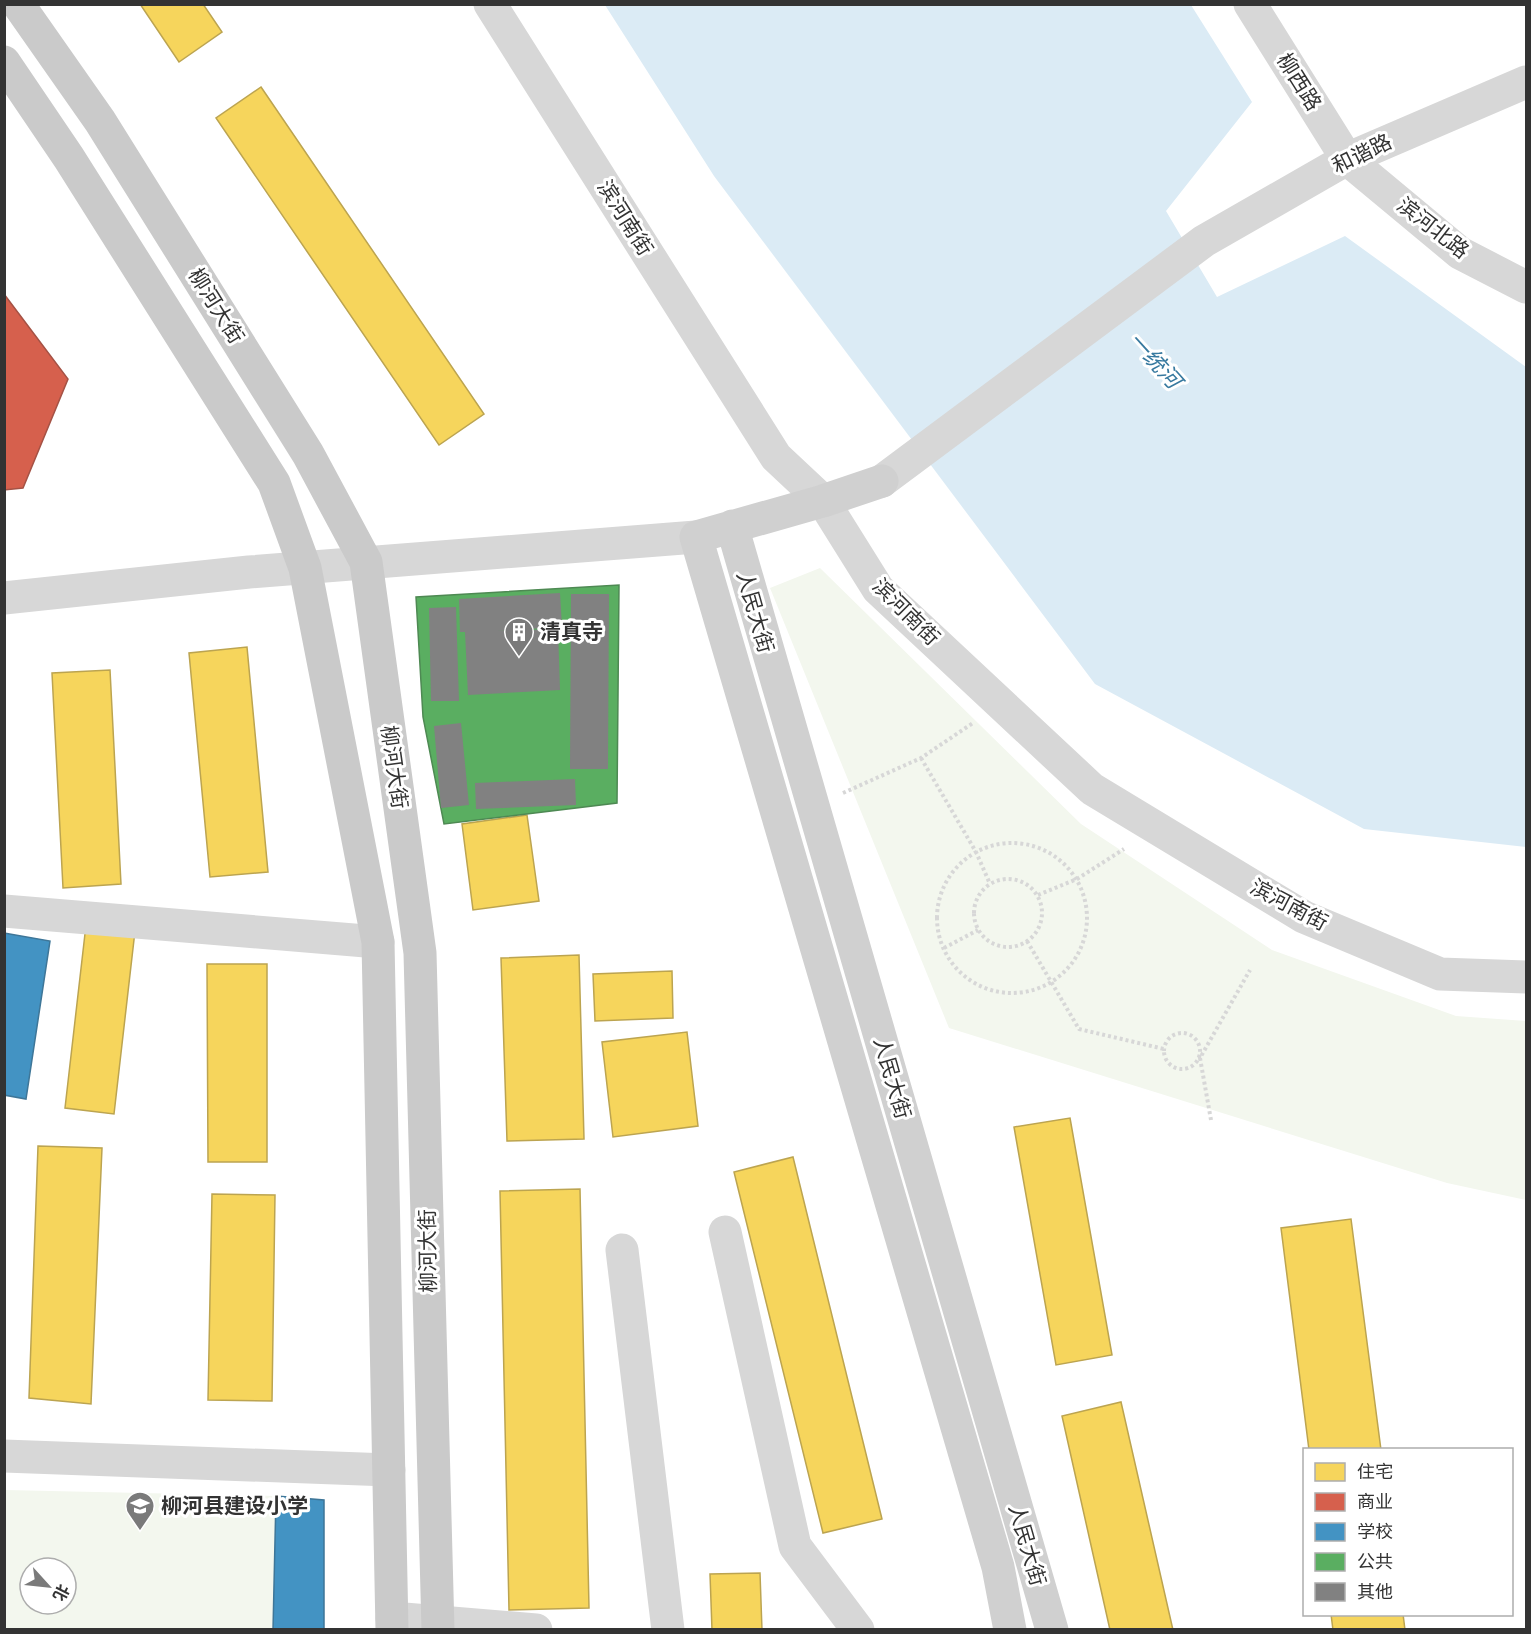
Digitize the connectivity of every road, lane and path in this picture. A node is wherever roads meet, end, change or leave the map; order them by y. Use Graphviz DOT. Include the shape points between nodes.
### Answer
graph roads {
  1 [pos="18,4"];
  2 [pos="490,4"];
  3 [pos="1250,4"];
  4 [pos="4,62"];
  5 [pos="1527,82"];
  6 [pos="1347,159"];
  7 [pos="1527,287"];
  8 [pos="823,501"];
  9 [pos="732,526"];
  10 [pos="696,537"];
  11 [pos="366,562"];
  12 [pos="305,568"];
  13 [pos="4,598"];
  14 [pos="1001,704"];
  15 [pos="921,758"];
  16 [pos="813,806"];
  17 [pos="1157,828"];
  18 [pos="976,852"];
  19 [pos="1077,879"];
  20 [pos="990,884"];
  21 [pos="1038,895"];
  22 [pos="4,911"];
  23 [pos="978,930"];
  24 [pos="1027,941"];
  25 [pos="378,942"];
  26 [pos="944,948"];
  27 [pos="1250,970"];
  28 [pos="1527,977"];
  29 [pos="1051,983"];
  30 [pos="1164,1049"];
  31 [pos="1200,1058"];
  32 [pos="1211,1120"];
  33 [pos="725,1232"];
  34 [pos="622,1250"];
  35 [pos="4,1456"];
  36 [pos="389,1470"];
  37 [pos="392,1624"];
  38 [pos="437,1625"];
  39 [pos="536,1629"];
  40 [pos="668,1629"];
  41 [pos="858,1629"];
  42 [pos="1010,1629"];
  43 [pos="1052,1629"];
  1 -- 11 [label="main road, 柳河大街" via="100,121 239,343 308,454"];
  2 -- 8 [label="street, 滨河南街" via="776,457"];
  3 -- 6 [label="street, 柳西路"];
  4 -- 12 [label="main road, 柳河大街" via="274,483"];
  5 -- 6 [label="street, 和谐路"];
  6 -- 7 [label="street, 滨河北路" via="1460,253"];
  6 -- 8 [label="street, 和谐路" via="1204,241 882,481"];
  8 -- 9 [label="street"];
  8 -- 14 [label="street, 滨河南街" via="878,589"];
  9 -- 10 [label="street"];
  9 -- 16 [label="street, 人民大街"];
  10 -- 11 [label="street"];
  10 -- 42 [label="street, 人民大街" via="995,1555"];
  11 -- 12 [label="street"];
  11 -- 38 [label="main road, 柳河大街" via="420,953"];
  12 -- 13 [label="street"];
  12 -- 25 [label="main road, 柳河大街"];
  14 -- 15 [label="path"];
  14 -- 17 [label="street, 滨河南街" via="1092,789"];
  15 -- 16 [label="path"];
  15 -- 18 [label="path"];
  16 -- 43 [label="street, 人民大街"];
  17 -- 19 [label="path"];
  17 -- 28 [label="street, 滨河南街" via="1304,917 1440,974"];
  18 -- 19 [label="path" via="1003,843 1032,845 1050,852"];
  18 -- 20 [label="path"];
  18 -- 26 [label="path" via="959,864 939,898 937,918"];
  19 -- 21 [label="path"];
  19 -- 29 [label="path" via="1087,907 1085,936 1067,971"];
  20 -- 21 [label="path" via="1007,878 1025,882"];
  20 -- 23 [label="path" via="978,897 974,914"];
  21 -- 24 [label="path" via="1043,912 1038,928"];
  22 -- 25 [label="street"];
  23 -- 24 [label="path" via="992,943 1010,947"];
  23 -- 26 [label="path"];
  24 -- 29 [label="path"];
  25 -- 36 [label="main road, 柳河大街"];
  26 -- 29 [label="path" via="959,972 993,991 1013,994"];
  27 -- 31 [label="path"];
  29 -- 30 [label="path" via="1079,1029"];
  30 -- 31 [label="path" via="1165,1057 1178,1069 1187,1069"];
  30 -- 31 [label="path" via="1168,1039 1187,1033 1201,1047"];
  31 -- 32 [label="path"];
  33 -- 41 [label="street" via="795,1546"];
  34 -- 40 [label="street"];
  35 -- 36 [label="street"];
  36 -- 37 [label="main road, 柳河大街"];
  37 -- 38 [label="street"];
  38 -- 39 [label="street"];
}
